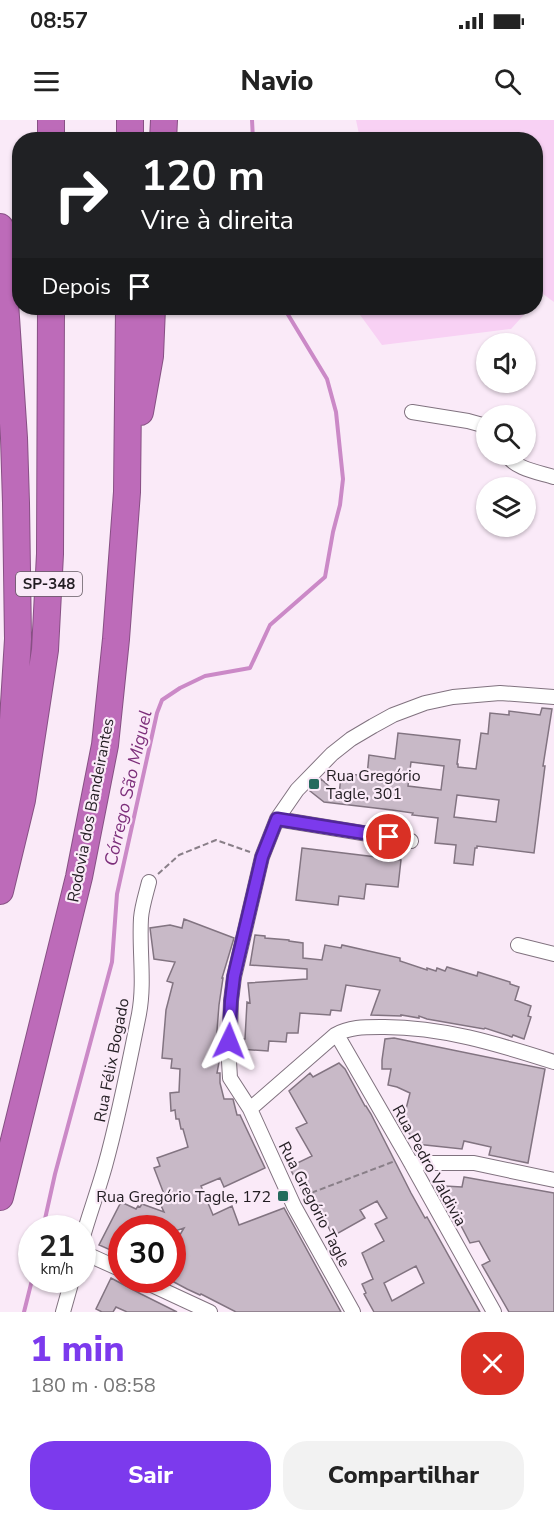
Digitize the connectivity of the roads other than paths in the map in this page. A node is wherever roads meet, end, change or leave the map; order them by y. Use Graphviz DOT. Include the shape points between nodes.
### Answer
graph roads {
  1 [pos="0,227"];
  2 [pos="51,315"];
  3 [pos="129,315"];
  4 [pos="152,315"];
  5 [pos="412,412"];
  6 [pos="476,423"];
  7 [pos="517,465"];
  8 [pos="554,477"];
  9 [pos="127,492"];
  10 [pos="554,697"];
  11 [pos="277,819"];
  12 [pos="411,841"];
  13 [pos="9,857"];
  14 [pos="149,882"];
  15 [pos="0,891"];
  16 [pos="518,945"];
  17 [pos="554,954"];
  18 [pos="335,1035"];
  19 [pos="554,1062"];
  20 [pos="250,1110"];
  21 [pos="409,1160"];
  22 [pos="554,1180"];
  23 [pos="0,1197"];
  24 [pos="89,1215"];
  25 [pos="68,1293"];
  26 [pos="163,1293"];
  27 [pos="186,1307"];
  28 [pos="63,1312"];
  29 [pos="210,1312"];
  30 [pos="353,1312"];
  31 [pos="494,1312"];
  1 -- 13 [label="highway" via="14,438 18,639 5,790"];
  2 -- 13 [label="highway, SP-348" via="50,554 45,650 22,800"];
  3 -- 9 [label="highway, Rodovia dos Bandeirantes"];
  4 -- 9 [label="highway" via="150,356"];
  5 -- 6 [label="street"];
  7 -- 8 [label="street"];
  9 -- 23 [label="highway, Rodovia dos Bandeirantes" via="105,745 79,877"];
  10 -- 11 [label="street, Rua Gregório Tagle" via="500,693 453,697 393,715 332,754 297,790"];
  11 -- 12 [label="street"];
  11 -- 20 [label="street, Rua Gregório Tagle" via="262,857 231,1001 230,1078"];
  13 -- 15 [label="highway, SP-348"];
  14 -- 24 [label="street, Rua Félix Bogado" via="141,919 139,1012 105,1168"];
  16 -- 17 [label="street"];
  18 -- 19 [label="street" via="358,1027 426,1030 464,1036"];
  18 -- 20 [label="street"];
  18 -- 21 [label="street, Rua Pedro Valdivia"];
  20 -- 30 [label="street, Rua Gregório Tagle" via="291,1199"];
  21 -- 22 [label="street" via="474,1163"];
  21 -- 31 [label="street, Rua Pedro Valdivia"];
  25 -- 28 [label="street"];
  26 -- 27 [label="street"];
  27 -- 29 [label="street"];
}
